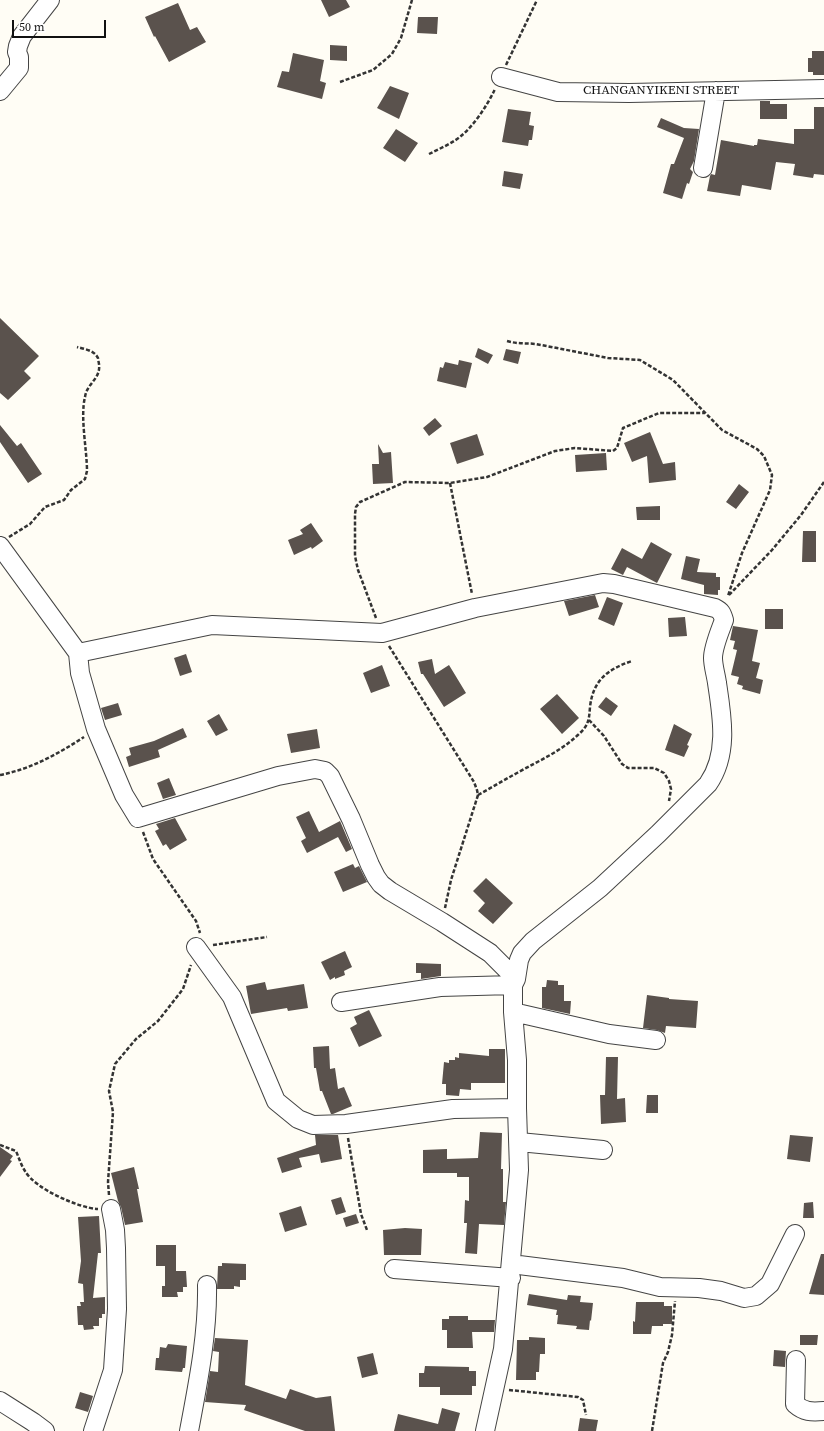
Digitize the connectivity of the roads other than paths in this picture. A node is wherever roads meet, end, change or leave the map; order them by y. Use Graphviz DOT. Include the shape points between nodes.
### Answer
graph roads {
  1 [pos="50,0"];
  2 [pos="501,77"];
  3 [pos="824,89"];
  4 [pos="0,90"];
  5 [pos="716,91"];
  6 [pos="702,168"];
  7 [pos="3,542"];
  8 [pos="78,653"];
  9 [pos="196,947"];
  10 [pos="514,982"];
  11 [pos="341,1002"];
  12 [pos="513,1012"];
  13 [pos="656,1040"];
  14 [pos="517,1108"];
  15 [pos="519,1142"];
  16 [pos="602,1150"];
  17 [pos="111,1209"];
  18 [pos="794,1234"];
  19 [pos="394,1270"];
  20 [pos="510,1271"];
  21 [pos="207,1285"];
  22 [pos="796,1360"];
  23 [pos="0,1401"];
  24 [pos="824,1411"];
  25 [pos="44,1431"];
  26 [pos="94,1431"];
  27 [pos="189,1431"];
  28 [pos="485,1431"];
  1 -- 4 [label="street" via="22,36 17,52 19,68"];
  2 -- 5 [label="street, CHANGANYIKENI STREET" via="558,92"];
  3 -- 5 [label="street, CHANGANYIKENI STREET"];
  5 -- 6 [label="street"];
  7 -- 8 [label="street"];
  8 -- 10 [label="street" via="80,673 96,729 124,795 138,818 278,776 315,769 325,770 345,807 376,877 390,891 490,953"];
  8 -- 10 [label="street" via="212,625 382,633 475,608 608,582 724,603 724,620 713,658 723,722 722,740 713,777 666,826 600,888 530,944 522,954"];
  9 -- 14 [label="street" via="232,997 276,1100 298,1119 313,1125 346,1124 453,1109"];
  10 -- 11 [label="street" via="440,987"];
  10 -- 12 [label="street"];
  12 -- 13 [label="street" via="609,1034"];
  12 -- 14 [label="street"];
  14 -- 15 [label="street"];
  15 -- 16 [label="street"];
  15 -- 20 [label="street"];
  17 -- 26 [label="street" via="115,1230 117,1308 113,1370"];
  18 -- 20 [label="street" via="770,1284 756,1296 744,1298 721,1291 660,1287 623,1278"];
  19 -- 20 [label="street"];
  20 -- 28 [label="street" via="503,1349"];
  21 -- 27 [label="street" via="203,1352"];
  22 -- 24 [label="street" via="795,1404 802,1410"];
  23 -- 25 [label="street"];
}
